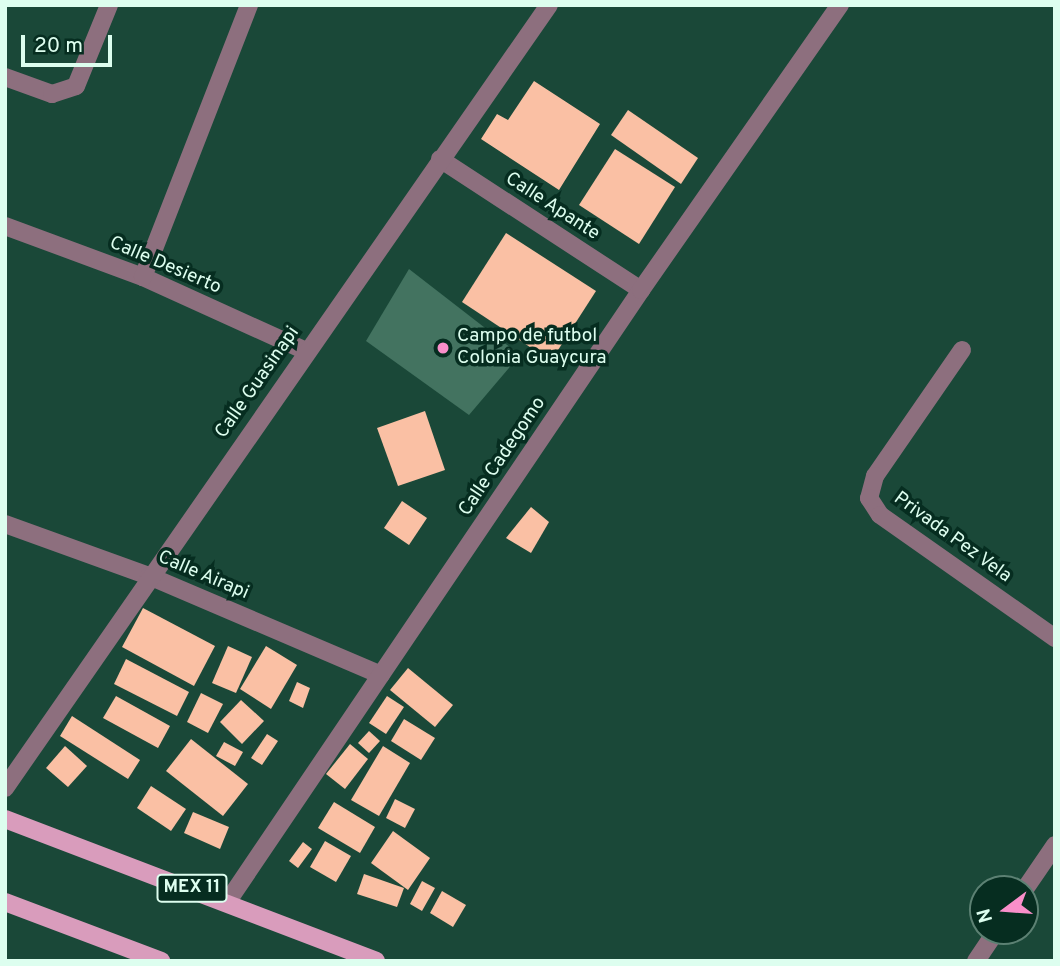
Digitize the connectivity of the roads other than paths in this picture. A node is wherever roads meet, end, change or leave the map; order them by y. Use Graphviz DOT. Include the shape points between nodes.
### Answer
graph roads {
  1 [pos="109,5"];
  2 [pos="250,5"];
  3 [pos="548,5"];
  4 [pos="840,5"];
  5 [pos="5,77"];
  6 [pos="440,159"];
  7 [pos="5,226"];
  8 [pos="143,277"];
  9 [pos="641,289"];
  10 [pos="962,350"];
  11 [pos="306,351"];
  12 [pos="5,524"];
  13 [pos="149,576"];
  14 [pos="1055,638"];
  15 [pos="381,675"];
  16 [pos="5,788"];
  17 [pos="5,819"];
  18 [pos="1055,845"];
  19 [pos="1035,875"];
  20 [pos="228,901"];
  21 [pos="5,902"];
  22 [pos="987,945"];
  23 [pos="161,961"];
  24 [pos="376,961"];
  25 [pos="976,961"];
  1 -- 5 [label="street" via="76,86 52,94"];
  2 -- 8 [label="street"];
  3 -- 6 [label="street, Calle Guasinapi"];
  4 -- 9 [label="street, Calle Cadegomo"];
  6 -- 9 [label="street, Calle Apante"];
  6 -- 11 [label="street, Calle Guasinapi"];
  7 -- 8 [label="street, Calle Desierto"];
  8 -- 11 [label="street, Calle Desierto"];
  9 -- 15 [label="street, Calle Cadegomo"];
  10 -- 14 [label="street, Privada Pez Vela" via="875,476 869,498 880,515"];
  11 -- 13 [label="street, Calle Guasinapi"];
  12 -- 13 [label="street, Calle Airapi"];
  13 -- 15 [label="street, Calle Airapi"];
  13 -- 16 [label="street, Calle Guasinapi"];
  15 -- 20 [label="street, Calle Cadegomo"];
  17 -- 20 [label="main road, MEX 11"];
  18 -- 19 [label="street"];
  20 -- 24 [label="main road, MEX 11"];
  21 -- 23 [label="main road"];
  22 -- 25 [label="street"];
}
